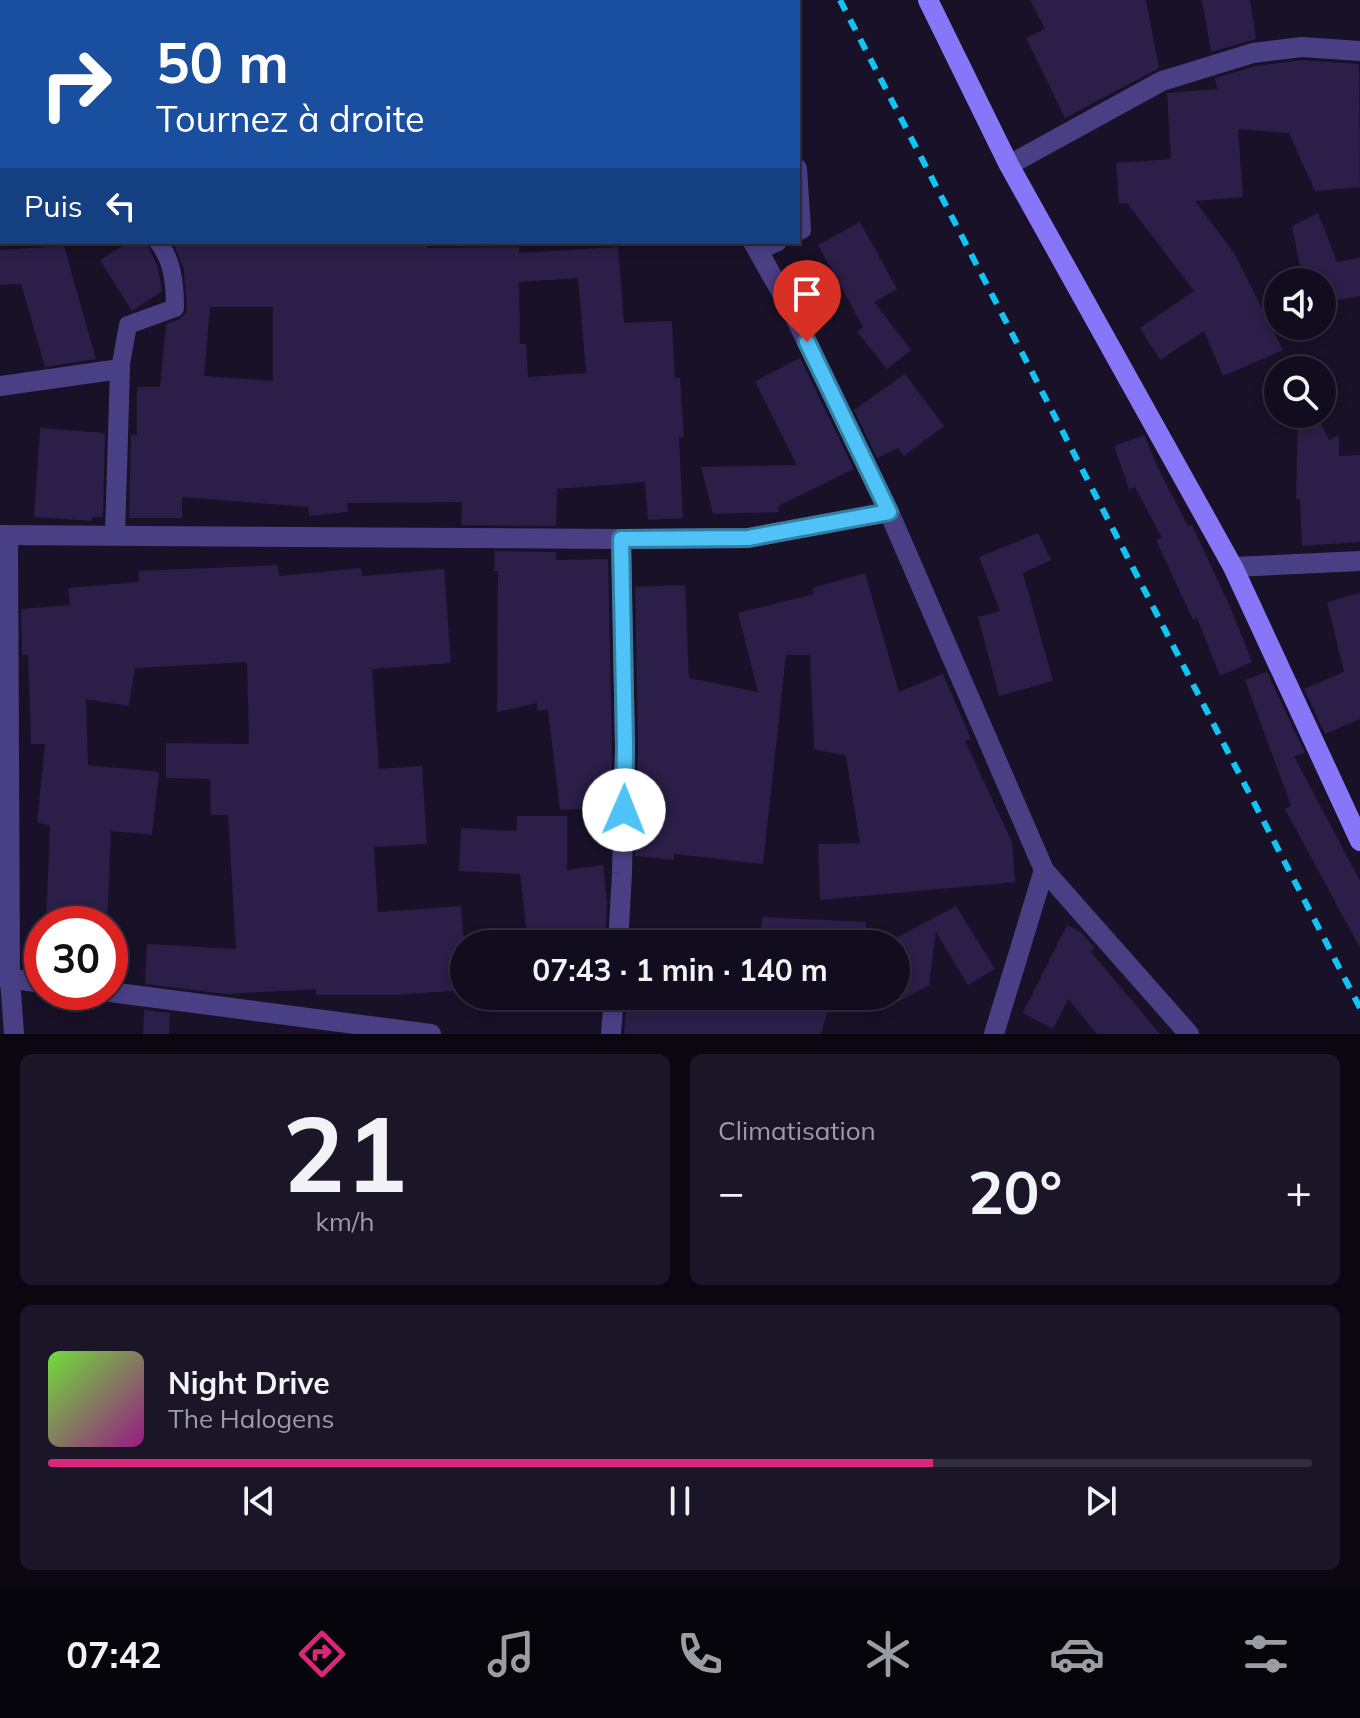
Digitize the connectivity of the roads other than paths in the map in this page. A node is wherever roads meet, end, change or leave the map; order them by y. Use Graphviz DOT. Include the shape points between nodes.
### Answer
graph roads {
  1 [pos="928,0"];
  2 [pos="1360,51"];
  3 [pos="1009,165"];
  4 [pos="800,199"];
  5 [pos="800,231"];
  6 [pos="159,244"];
  7 [pos="756,247"];
  8 [pos="120,369"];
  9 [pos="0,386"];
  10 [pos="889,512"];
  11 [pos="4,535"];
  12 [pos="115,535"];
  13 [pos="621,539"];
  14 [pos="1360,561"];
  15 [pos="1233,567"];
  16 [pos="1360,841"];
  17 [pos="1044,870"];
  18 [pos="619,930"];
  19 [pos="5,978"];
  20 [pos="128,994"];
  21 [pos="613,1010"];
  22 [pos="14,1034"];
  23 [pos="431,1034"];
  24 [pos="611,1034"];
  25 [pos="994,1034"];
  26 [pos="1189,1034"];
  1 -- 3 [label="street"];
  2 -- 3 [label="street" via="1302,47 1253,53 1162,81"];
  3 -- 15 [label="street"];
  4 -- 5 [label="lane"];
  6 -- 8 [label="lane" via="175,283 175,308 128,325"];
  7 -- 10 [label="street"];
  8 -- 9 [label="street"];
  8 -- 12 [label="street"];
  10 -- 13 [label="street" via="748,538"];
  10 -- 17 [label="street"];
  11 -- 12 [label="street"];
  11 -- 19 [label="street"];
  12 -- 13 [label="street"];
  13 -- 18 [label="street" via="625,747"];
  14 -- 15 [label="street"];
  15 -- 16 [label="street"];
  17 -- 25 [label="street"];
  17 -- 26 [label="street"];
  19 -- 22 [label="street"];
  20 -- 23 [label="street"];
  21 -- 24 [label="street"];
}
